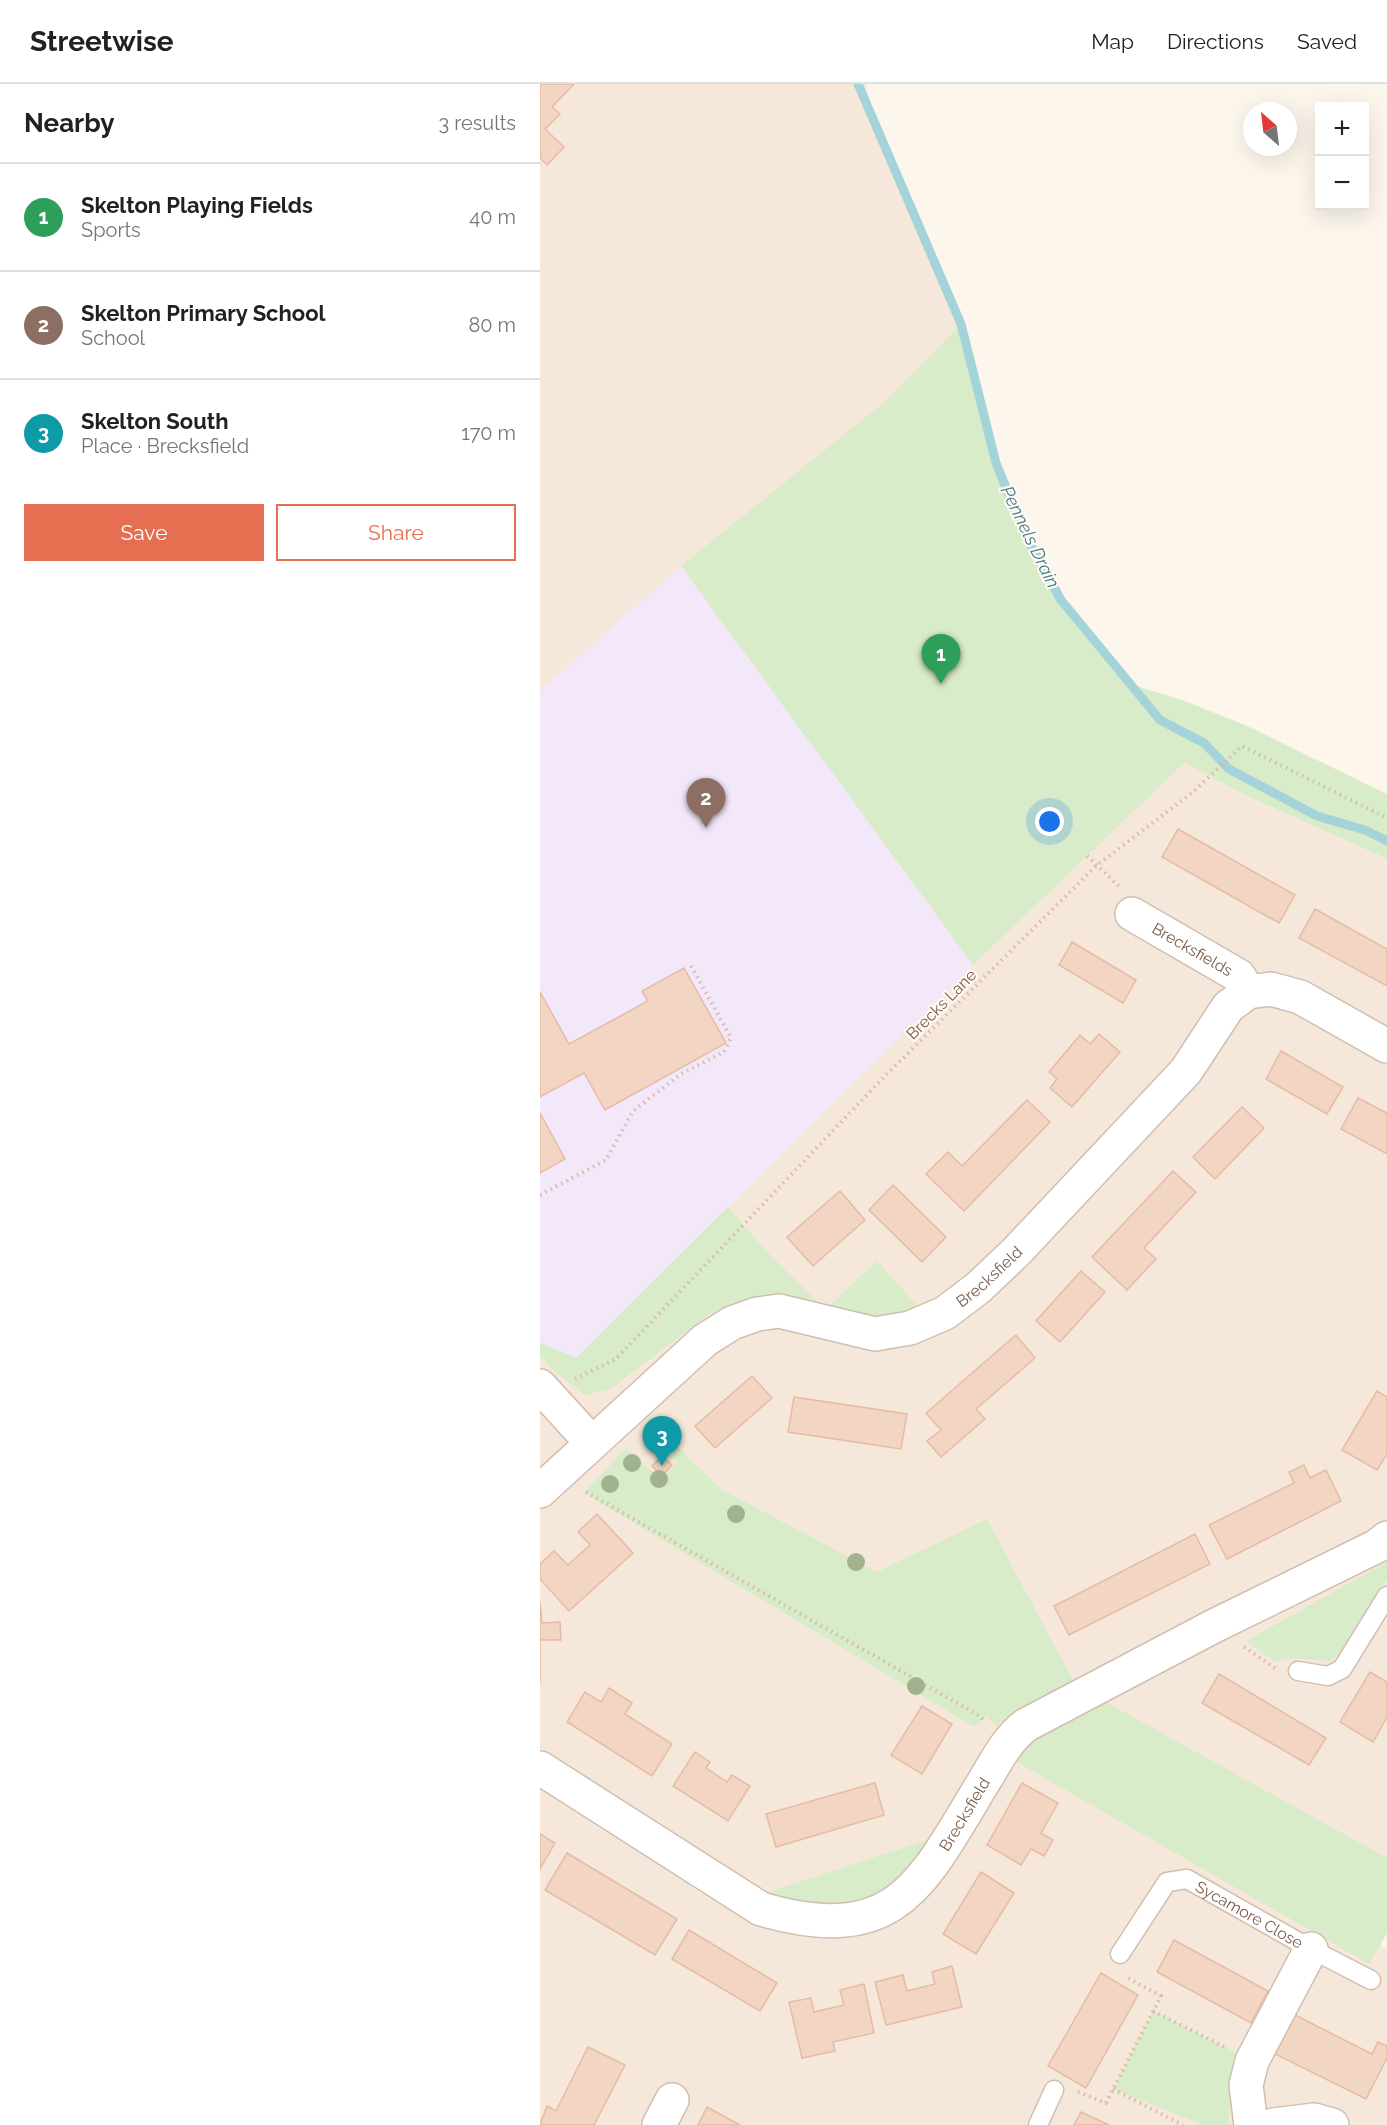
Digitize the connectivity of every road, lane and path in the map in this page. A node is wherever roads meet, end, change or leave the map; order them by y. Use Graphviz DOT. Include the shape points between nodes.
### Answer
graph roads {
  1 [pos="1387,818"];
  2 [pos="1087,856"];
  3 [pos="1096,866"];
  4 [pos="1132,914"];
  5 [pos="690,964"];
  6 [pos="1248,992"];
  7 [pos="1387,1046"];
  8 [pos="540,1195"];
  9 [pos="544,1391"];
  10 [pos="592,1443"];
  11 [pos="549,1483"];
  12 [pos="1387,1538"];
  13 [pos="1387,1596"];
  14 [pos="1214,1626"];
  15 [pos="1298,1671"];
  16 [pos="1007,1744"];
  17 [pos="540,1768"];
  18 [pos="1311,1949"];
  19 [pos="1120,1954"];
  20 [pos="1371,1980"];
  21 [pos="1153,2011"];
  22 [pos="1252,2061"];
  23 [pos="1113,2089"];
  24 [pos="1054,2090"];
  25 [pos="1038,2125"];
  26 [pos="1183,2125"];
  27 [pos="1251,2125"];
  28 [pos="1273,2125"];
  29 [pos="1332,2125"];
  1 -- 3 [label="path, Brecks Lane" via="1242,746 1193,792"];
  2 -- 3 [label="path"];
  3 -- 4 [label="path" via="1128,895"];
  3 -- 9 [label="path, Brecks Lane" via="882,1079 616,1359"];
  4 -- 6 [label="street, Brecksfields" via="1239,976"];
  5 -- 8 [label="path" via="731,1038 724,1052 681,1074 633,1112 606,1160"];
  6 -- 7 [label="street" via="1271,989 1300,997"];
  6 -- 10 [label="street, Brecksfield" via="1228,1007 1186,1071 1024,1244 978,1288 945,1312 910,1328 874,1334 779,1311 732,1323 705,1340"];
  9 -- 10 [label="street"];
  10 -- 11 [label="street, Brecksfield"];
  11 -- 16 [label="path" via="980,1716"];
  12 -- 14 [label="street, Brecksfield"];
  13 -- 15 [label="lane" via="1342,1669 1328,1676"];
  14 -- 15 [label="path" via="1277,1669"];
  14 -- 16 [label="street, Brecksfield" via="1026,1725"];
  16 -- 17 [label="street, Brecksfield" via="928,1872 916,1885 864,1918 827,1922 761,1909"];
  18 -- 19 [label="lane, Sycamore Close" via="1187,1879 1167,1882"];
  18 -- 20 [label="lane, Sycamore Close"];
  18 -- 22 [label="street, Sycamore Close"];
  19 -- 21 [label="path" via="1112,1971 1161,1996"];
  21 -- 22 [label="path"];
  21 -- 23 [label="path"];
  22 -- 27 [label="street, Sycamore Close" via="1246,2085"];
  23 -- 24 [label="path" via="1106,2103 1078,2091"];
  23 -- 26 [label="path"];
  24 -- 25 [label="lane"];
  28 -- 29 [label="street" via="1314,2120"];
}
